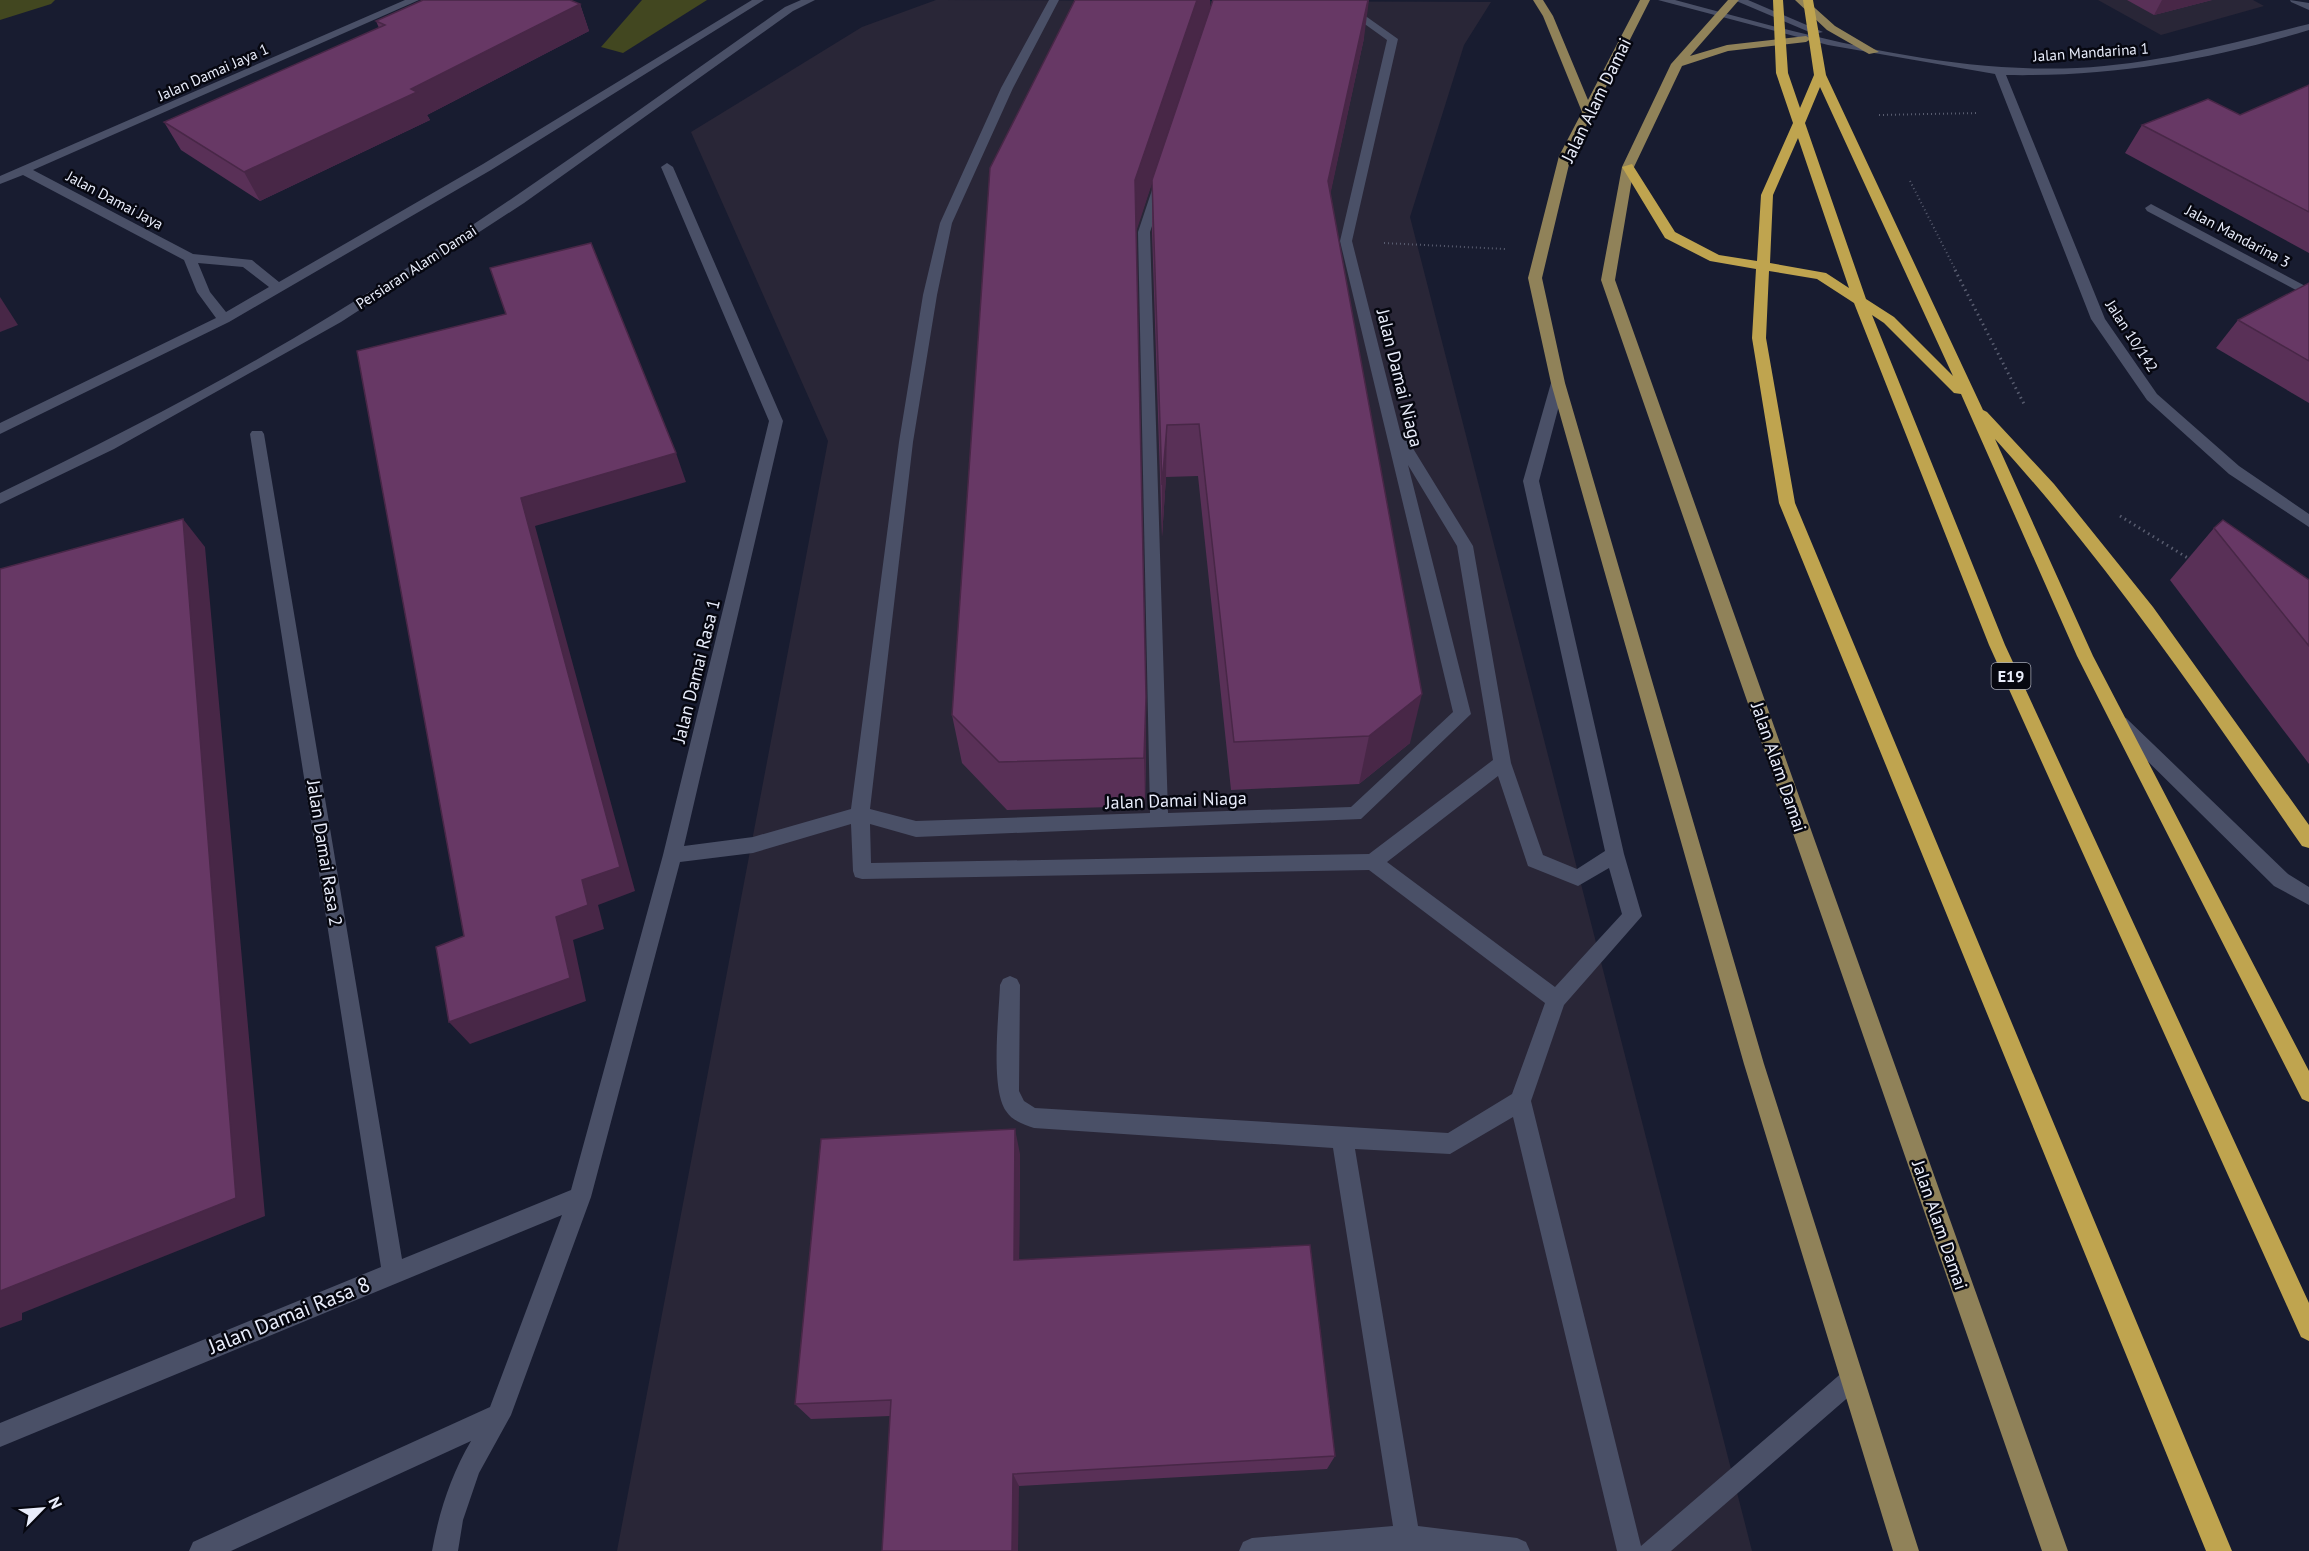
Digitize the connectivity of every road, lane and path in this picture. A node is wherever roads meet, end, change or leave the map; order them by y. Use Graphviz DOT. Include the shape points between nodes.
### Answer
graph roads {
  1 [pos="414,0"];
  2 [pos="759,0"];
  3 [pos="810,0"];
  4 [pos="1054,0"];
  5 [pos="1538,0"];
  6 [pos="1645,0"];
  7 [pos="1663,0"];
  8 [pos="1736,0"];
  9 [pos="1778,0"];
  10 [pos="1800,0"];
  11 [pos="1808,0"];
  12 [pos="2295,0"];
  13 [pos="1335,7"];
  14 [pos="2309,7"];
  15 [pos="1718,15"];
  16 [pos="2309,27"];
  17 [pos="1806,39"];
  18 [pos="1873,52"];
  19 [pos="1677,64"];
  20 [pos="1999,71"];
  21 [pos="1820,75"];
  22 [pos="2016,112"];
  23 [pos="1588,113"];
  24 [pos="1874,118"];
  25 [pos="1166,166"];
  26 [pos="667,167"];
  27 [pos="1628,167"];
  28 [pos="25,171"];
  29 [pos="0,180"];
  30 [pos="2151,208"];
  31 [pos="1346,242"];
  32 [pos="1542,250"];
  33 [pos="190,258"];
  34 [pos="278,288"];
  35 [pos="2309,293"];
  36 [pos="224,319"];
  37 [pos="1558,383"];
  38 [pos="1391,423"];
  39 [pos="0,429"];
  40 [pos="257,434"];
  41 [pos="0,499"];
  42 [pos="2116,514"];
  43 [pos="2309,522"];
  44 [pos="2195,562"];
  45 [pos="2116,720"];
  46 [pos="1502,763"];
  47 [pos="860,814"];
  48 [pos="1159,820"];
  49 [pos="2309,840"];
  50 [pos="1615,854"];
  51 [pos="672,855"];
  52 [pos="1373,862"];
  53 [pos="2309,897"];
  54 [pos="1010,986"];
  55 [pos="1556,1000"];
  56 [pos="2309,1092"];
  57 [pos="1520,1101"];
  58 [pos="1342,1138"];
  59 [pos="580,1197"];
  60 [pos="393,1272"];
  61 [pos="2309,1329"];
  62 [pos="1852,1378"];
  63 [pos="499,1415"];
  64 [pos="0,1435"];
  65 [pos="1407,1537"];
  66 [pos="202,1551"];
  67 [pos="445,1551"];
  68 [pos="1252,1551"];
  69 [pos="1517,1551"];
  70 [pos="1630,1551"];
  71 [pos="1652,1551"];
  72 [pos="1906,1551"];
  73 [pos="2055,1551"];
  74 [pos="2219,1551"];
  1 -- 28 [label="street, Jalan Damai Jaya 1"];
  2 -- 34 [label="street" via="487,167"];
  3 -- 41 [label="street, Persiaran Alam Damai" via="789,9 520,200 336,319 109,446"];
  4 -- 47 [label="street" via="1006,87 946,223 906,442"];
  5 -- 23 [label="main road"];
  6 -- 23 [label="main road, Jalan Alam Damai"];
  7 -- 15 [label="street, Jalan Mandarina 1"];
  8 -- 15 [label="main road, Jalan Alam Damai"];
  8 -- 18 [label="street, Jalan Mandarina 1"];
  9 -- 61 [label="highway, E19" via="1782,73 1861,304 1997,645"];
  10 -- 18 [label="main road" via="1831,28"];
  11 -- 21 [label="highway"];
  12 -- 14 [label="street"];
  13 -- 31 [label="street, Jalan Damai Niaga" via="1347,8 1393,39"];
  15 -- 17 [label="street, Jalan Mandarina 1"];
  15 -- 19 [label="main road, Jalan Alam Damai"];
  16 -- 20 [label="street, Jalan Mandarina 1" via="2255,44 2131,67"];
  17 -- 18 [label="street, Jalan Mandarina 1"];
  17 -- 19 [label="main road" via="1727,48"];
  18 -- 20 [label="street, Jalan Mandarina 1"];
  19 -- 27 [label="main road, Jalan Alam Damai"];
  20 -- 22 [label="street, Jalan 10/142"];
  21 -- 45 [label="highway"];
  21 -- 74 [label="highway" via="1767,195 1759,338 1787,503"];
  22 -- 24 [label="path" via="1883,113"];
  22 -- 43 [label="street, Jalan 10/142" via="2098,319 2152,397 2234,470"];
  23 -- 32 [label="main road, Jalan Alam Damai" via="1565,156"];
  25 -- 48 [label="street" via="1144,232"];
  26 -- 51 [label="street, Jalan Damai Rasa 1" via="776,421"];
  27 -- 49 [label="highway" via="1670,236 1715,258 1821,276 1889,320 1941,369 2049,488 2147,610"];
  27 -- 73 [label="main road, Jalan Alam Damai" via="1608,280"];
  28 -- 29 [label="street, Jalan Damai Jaya 1"];
  28 -- 33 [label="street, Jalan Damai Jaya"];
  30 -- 35 [label="street, Jalan Mandarina 3"];
  31 -- 32 [label="path"];
  31 -- 38 [label="street, Jalan Damai Niaga"];
  32 -- 37 [label="main road, Jalan Alam Damai" via="1534,278"];
  33 -- 34 [label="street, Jalan Damai Jaya" via="247,263"];
  33 -- 36 [label="street" via="204,292"];
  34 -- 36 [label="street"];
  36 -- 39 [label="street"];
  37 -- 50 [label="street" via="1531,481"];
  37 -- 62 [label="main road, Jalan Alam Damai" via="1754,1064"];
  38 -- 46 [label="street" via="1465,546"];
  38 -- 48 [label="street, Jalan Damai Niaga" via="1462,714 1355,814"];
  40 -- 60 [label="street, Jalan Damai Rasa 2"];
  42 -- 44 [label="path"];
  45 -- 53 [label="street" via="2281,880"];
  45 -- 56 [label="highway"];
  46 -- 50 [label="street" via="1535,860 1578,878"];
  46 -- 52 [label="street"];
  47 -- 48 [label="street, Jalan Damai Niaga" via="916,829"];
  47 -- 51 [label="street" via="753,845"];
  47 -- 52 [label="street" via="862,871"];
  50 -- 55 [label="street" via="1632,916"];
  51 -- 59 [label="street, Jalan Damai Rasa 1"];
  52 -- 55 [label="street"];
  54 -- 58 [label="street" via="1008,1091 1011,1104 1021,1113 1034,1118"];
  55 -- 57 [label="street"];
  57 -- 58 [label="street" via="1450,1144"];
  57 -- 70 [label="street"];
  58 -- 65 [label="street"];
  59 -- 60 [label="street, Jalan Damai Rasa 8"];
  59 -- 63 [label="street, Jalan Damai Rasa 1"];
  60 -- 64 [label="street, Jalan Damai Rasa 8"];
  62 -- 71 [label="street"];
  62 -- 72 [label="main road, Jalan Alam Damai"];
  63 -- 66 [label="street"];
  63 -- 67 [label="street, Jalan Damai Rasa 1" via="469,1467 450,1520"];
  65 -- 68 [label="street"];
  65 -- 69 [label="street"];
}
